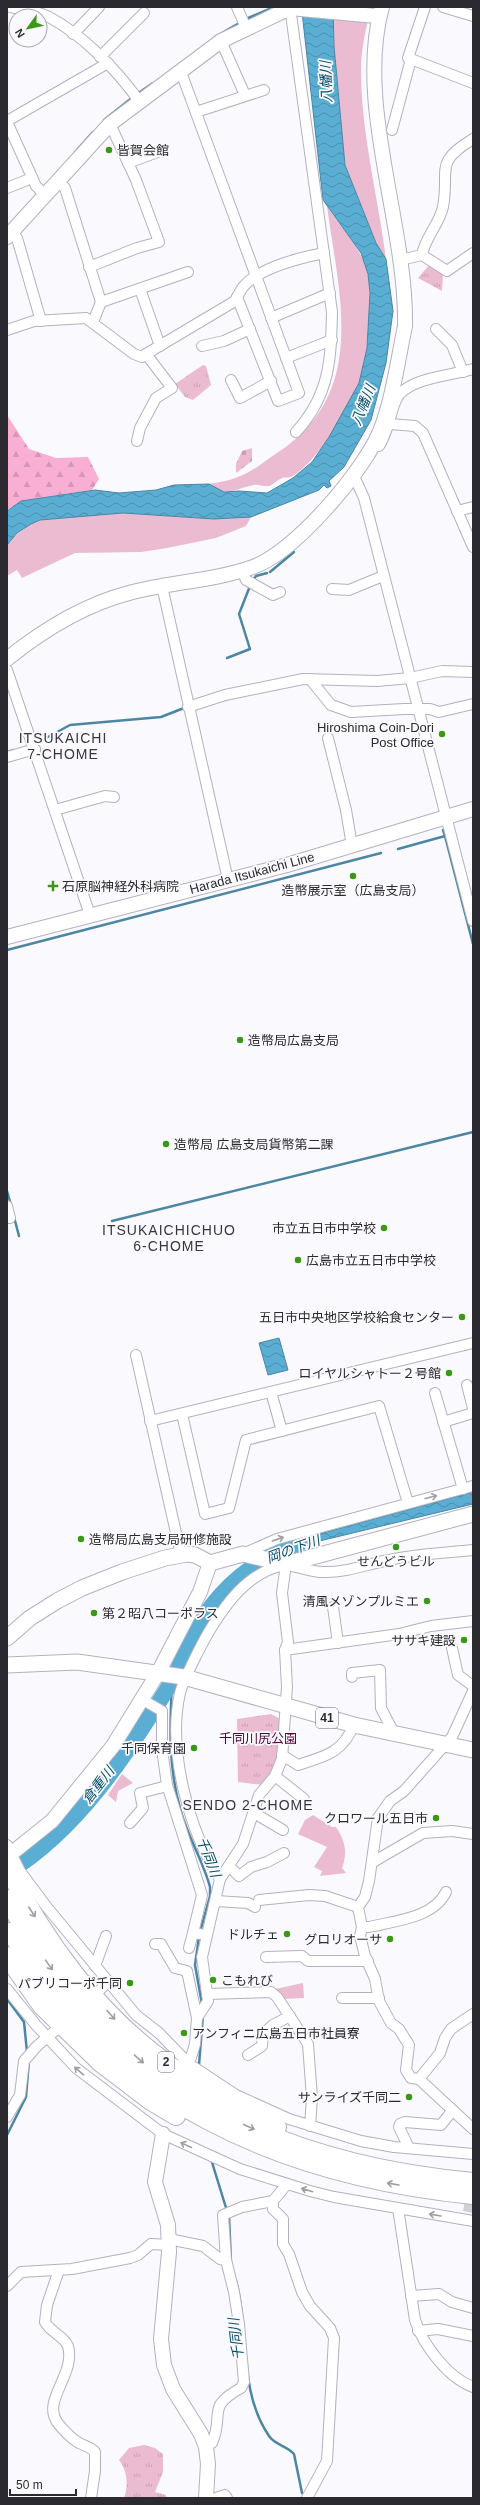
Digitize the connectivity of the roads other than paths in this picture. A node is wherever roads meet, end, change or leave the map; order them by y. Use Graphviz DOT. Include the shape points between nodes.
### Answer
graph roads {
  1 [pos="99,7"];
  2 [pos="237,7"];
  3 [pos="425,7"];
  4 [pos="443,7"];
  5 [pos="290,8"];
  6 [pos="144,13"];
  7 [pos="379,13"];
  8 [pos="473,16"];
  9 [pos="48,19"];
  10 [pos="244,23"];
  11 [pos="73,34"];
  12 [pos="221,41"];
  13 [pos="411,59"];
  14 [pos="104,60"];
  15 [pos="181,72"];
  16 [pos="473,83"];
  17 [pos="264,90"];
  18 [pos="245,95"];
  19 [pos="136,98"];
  20 [pos="196,112"];
  21 [pos="7,121"];
  22 [pos="110,124"];
  23 [pos="392,130"];
  24 [pos="473,138"];
  25 [pos="163,150"];
  26 [pos="128,163"];
  27 [pos="32,178"];
  28 [pos="58,181"];
  29 [pos="7,188"];
  30 [pos="42,192"];
  31 [pos="10,234"];
  32 [pos="324,253"];
  33 [pos="473,253"];
  34 [pos="422,255"];
  35 [pos="400,260"];
  36 [pos="89,267"];
  37 [pos="188,272"];
  38 [pos="256,277"];
  39 [pos="140,288"];
  40 [pos="330,293"];
  41 [pos="237,297"];
  42 [pos="101,302"];
  43 [pos="271,318"];
  44 [pos="41,321"];
  45 [pos="93,322"];
  46 [pos="250,329"];
  47 [pos="436,329"];
  48 [pos="7,330"];
  49 [pos="332,340"];
  50 [pos="160,346"];
  51 [pos="202,346"];
  52 [pos="146,354"];
  53 [pos="399,354"];
  54 [pos="286,358"];
  55 [pos="473,369"];
  56 [pos="463,372"];
  57 [pos="230,380"];
  58 [pos="271,381"];
  59 [pos="396,399"];
  60 [pos="390,424"];
  61 [pos="296,432"];
  62 [pos="137,441"];
  63 [pos="353,474"];
  64 [pos="473,507"];
  65 [pos="457,511"];
  66 [pos="473,547"];
  67 [pos="242,570"];
  68 [pos="383,576"];
  69 [pos="162,586"];
  70 [pos="332,589"];
  71 [pos="280,592"];
  72 [pos="7,659"];
  73 [pos="7,670"];
  74 [pos="473,672"];
  75 [pos="410,678"];
  76 [pos="310,679"];
  77 [pos="473,704"];
  78 [pos="188,707"];
  79 [pos="418,709"];
  80 [pos="328,738"];
  81 [pos="35,749"];
  82 [pos="7,757"];
  83 [pos="114,797"];
  84 [pos="473,809"];
  85 [pos="55,810"];
  86 [pos="446,817"];
  87 [pos="352,846"];
  88 [pos="228,880"];
  89 [pos="90,916"];
  90 [pos="473,921"];
  91 [pos="7,937"];
  92 [pos="7,1206"];
  93 [pos="10,1218"];
  94 [pos="473,1342"];
  95 [pos="136,1355"];
  96 [pos="467,1384"];
  97 [pos="271,1392"];
  98 [pos="435,1393"];
  99 [pos="473,1408"];
  100 [pos="473,1413"];
  101 [pos="182,1414"];
  102 [pos="150,1421"];
  103 [pos="443,1422"];
  104 [pos="282,1431"];
  105 [pos="473,1486"];
  106 [pos="463,1489"];
  107 [pos="408,1503"];
  108 [pos="473,1514"];
  109 [pos="473,1550"];
  110 [pos="181,1555"];
  111 [pos="246,1555"];
  112 [pos="210,1563"];
  113 [pos="281,1563"];
  114 [pos="333,1607"];
  115 [pos="473,1621"];
  116 [pos="7,1638"];
  117 [pos="338,1643"];
  118 [pos="452,1648"];
  119 [pos="285,1650"];
  120 [pos="7,1665"];
  121 [pos="161,1673"];
  122 [pos="186,1677"];
  123 [pos="352,1677"];
  124 [pos="473,1686"];
  125 [pos="473,1691"];
  126 [pos="145,1701"];
  127 [pos="286,1705"];
  128 [pos="354,1725"];
  129 [pos="395,1735"];
  130 [pos="445,1745"];
  131 [pos="473,1750"];
  132 [pos="282,1755"];
  133 [pos="275,1776"];
  134 [pos="167,1786"];
  135 [pos="304,1799"];
  136 [pos="254,1813"];
  137 [pos="130,1823"];
  138 [pos="283,1830"];
  139 [pos="473,1834"];
  140 [pos="284,1853"];
  141 [pos="11,1861"];
  142 [pos="373,1862"];
  143 [pos="229,1866"];
  144 [pos="220,1879"];
  145 [pos="446,1892"];
  146 [pos="7,1899"];
  147 [pos="216,1901"];
  148 [pos="358,1907"];
  149 [pos="7,1924"];
  150 [pos="362,1927"];
  151 [pos="200,1934"];
  152 [pos="106,1936"];
  153 [pos="21,1937"];
  154 [pos="155,1944"];
  155 [pos="189,1948"];
  156 [pos="7,1956"];
  157 [pos="266,1957"];
  158 [pos="368,1961"];
  159 [pos="95,1966"];
  160 [pos="108,1981"];
  161 [pos="7,1989"];
  162 [pos="99,1991"];
  163 [pos="207,1994"];
  164 [pos="342,1998"];
  165 [pos="379,1998"];
  166 [pos="473,2014"];
  167 [pos="290,2016"];
  168 [pos="198,2017"];
  169 [pos="56,2030"];
  170 [pos="47,2038"];
  171 [pos="248,2055"];
  172 [pos="189,2064"];
  173 [pos="419,2079"];
  174 [pos="452,2111"];
  175 [pos="7,2117"];
  176 [pos="310,2126"];
  177 [pos="473,2129"];
  178 [pos="163,2134"];
  179 [pos="409,2148"];
  180 [pos="473,2154"];
  181 [pos="317,2166"];
  182 [pos="381,2168"];
  183 [pos="473,2182"];
  184 [pos="287,2184"];
  185 [pos="473,2195"];
  186 [pos="273,2201"];
  187 [pos="398,2208"];
  188 [pos="469,2218"];
  189 [pos="169,2242"];
  190 [pos="226,2260"];
  191 [pos="59,2270"];
  192 [pos="7,2286"];
  193 [pos="411,2296"];
  194 [pos="473,2308"];
  195 [pos="418,2331"];
  196 [pos="468,2338"];
  197 [pos="473,2387"];
  198 [pos="204,2444"];
  199 [pos="309,2495"];
  200 [pos="91,2498"];
  201 [pos="206,2498"];
  202 [pos="216,2498"];
  203 [pos="227,2498"];
  1 -- 11 [label="street"];
  2 -- 10 [label="street"];
  3 -- 13 [label="street" via="408,58"];
  4 -- 8 [label="street"];
  5 -- 7 [label="street"];
  5 -- 10 [label="street"];
  5 -- 32 [label="street"];
  6 -- 14 [label="street"];
  7 -- 35 [label="street" via="376,38 376,99"];
  9 -- 11 [label="street"];
  10 -- 12 [label="street"];
  11 -- 14 [label="street"];
  12 -- 15 [label="street"];
  12 -- 18 [label="street"];
  13 -- 16 [label="street"];
  13 -- 23 [label="street"];
  14 -- 19 [label="street"];
  14 -- 21 [label="street"];
  15 -- 19 [label="street"];
  15 -- 20 [label="street"];
  17 -- 18 [label="street"];
  18 -- 20 [label="street"];
  19 -- 22 [label="street"];
  20 -- 38 [label="street"];
  21 -- 27 [label="street"];
  22 -- 26 [label="street"];
  22 -- 28 [label="street"];
  24 -- 34 [label="street" via="455,150 445,165 443,207 425,243"];
  25 -- 26 [label="street"];
  26 -- 36 [label="street" via="159,242"];
  27 -- 29 [label="street"];
  27 -- 30 [label="street"];
  28 -- 30 [label="street"];
  28 -- 36 [label="street" via="65,188"];
  30 -- 31 [label="street"];
  31 -- 44 [label="street" via="17,238"];
  32 -- 38 [label="street" via="290,261"];
  32 -- 40 [label="street"];
  33 -- 34 [label="street" via="447,271"];
  34 -- 35 [label="street"];
  35 -- 53 [label="street" via="405,312"];
  36 -- 42 [label="street"];
  37 -- 39 [label="street"];
  38 -- 41 [label="street" via="243,287"];
  38 -- 43 [label="street"];
  39 -- 42 [label="street"];
  39 -- 50 [label="street"];
  40 -- 43 [label="street"];
  40 -- 49 [label="street"];
  41 -- 46 [label="street"];
  41 -- 50 [label="street"];
  42 -- 45 [label="street"];
  43 -- 54 [label="street"];
  44 -- 45 [label="street" via="86,318"];
  44 -- 48 [label="street"];
  45 -- 52 [label="street" via="99,330 134,354"];
  46 -- 51 [label="street" via="224,341"];
  46 -- 58 [label="street"];
  47 -- 56 [label="street" via="452,345"];
  49 -- 54 [label="street"];
  49 -- 61 [label="street" via="328,371 320,399"];
  50 -- 52 [label="street"];
  52 -- 62 [label="street" via="172,388 156,398 140,428"];
  53 -- 59 [label="street" via="405,364"];
  53 -- 63 [label="street" via="381,429"];
  54 -- 58 [label="street" via="299,393 278,400"];
  55 -- 56 [label="street"];
  56 -- 59 [label="street" via="407,386"];
  57 -- 58 [label="street" via="240,398"];
  59 -- 60 [label="street"];
  60 -- 63 [label="street" via="377,449 361,471"];
  60 -- 65 [label="street" via="415,426 423,433"];
  63 -- 67 [label="street" via="301,533 276,554"];
  63 -- 68 [label="street" via="364,498"];
  64 -- 65 [label="street"];
  65 -- 66 [label="street"];
  67 -- 69 [label="street"];
  67 -- 71 [label="street" via="246,580 273,595"];
  68 -- 70 [label="street" via="349,590"];
  68 -- 75 [label="street"];
  69 -- 72 [label="street" via="128,594 85,609 60,621"];
  69 -- 78 [label="street"];
  73 -- 81 [label="street"];
  74 -- 75 [label="street" via="442,671"];
  75 -- 76 [label="street" via="377,681"];
  75 -- 79 [label="street"];
  76 -- 78 [label="street" via="225,695"];
  76 -- 79 [label="street" via="331,705 341,710 359,713"];
  77 -- 79 [label="street" via="447,712"];
  78 -- 88 [label="street"];
  79 -- 86 [label="street"];
  80 -- 87 [label="street"];
  81 -- 82 [label="street"];
  81 -- 85 [label="street"];
  83 -- 85 [label="street" via="105,796"];
  84 -- 86 [label="street, Harada Itsukaichi Line"];
  85 -- 89 [label="street"];
  86 -- 87 [label="street, Harada Itsukaichi Line"];
  86 -- 90 [label="street"];
  87 -- 88 [label="street, Harada Itsukaichi Line"];
  88 -- 89 [label="street, Harada Itsukaichi Line"];
  89 -- 91 [label="street, Harada Itsukaichi Line"];
  92 -- 93 [label="street"];
  94 -- 97 [label="street"];
  95 -- 102 [label="street"];
  96 -- 99 [label="street"];
  97 -- 101 [label="street"];
  97 -- 104 [label="street"];
  98 -- 103 [label="street"];
  100 -- 103 [label="street"];
  101 -- 102 [label="street"];
  101 -- 104 [label="street" via="205,1514 229,1508 246,1440"];
  102 -- 110 [label="street"];
  103 -- 106 [label="street"];
  104 -- 107 [label="street" via="379,1406"];
  105 -- 106 [label="street"];
  107 -- 106 [label="street, one-way"];
  111 -- 107 [label="street, one-way" via="277,1539"];
  108 -- 113 [label="main road"];
  109 -- 113 [label="street" via="411,1556 330,1572"];
  110 -- 112 [label="main road" via="195,1555"];
  110 -- 116 [label="main road" via="149,1563 70,1594 35,1615"];
  111 -- 112 [label="main road"];
  111 -- 113 [label="main road"];
  112 -- 121 [label="street" via="200,1592"];
  113 -- 119 [label="street" via="288,1642"];
  113 -- 122 [label="street" via="251,1580 231,1599 206,1636"];
  114 -- 117 [label="street"];
  115 -- 117 [label="street"];
  117 -- 119 [label="street"];
  118 -- 124 [label="street" via="458,1675"];
  119 -- 127 [label="street"];
  120 -- 121 [label="main road, 41" via="77,1662"];
  121 -- 122 [label="main road, 41"];
  121 -- 126 [label="street"];
  122 -- 127 [label="main road, 41"];
  122 -- 144 [label="street" via="179,1703 179,1759 195,1833"];
  123 -- 129 [label="street" via="352,1673 380,1670 381,1708"];
  125 -- 130 [label="street" via="452,1738"];
  126 -- 134 [label="street" via="162,1711 162,1749"];
  126 -- 141 [label="street" via="74,1796"];
  127 -- 128 [label="main road, 41"];
  127 -- 132 [label="street"];
  128 -- 129 [label="main road, 41"];
  128 -- 132 [label="street" via="347,1741 331,1754 298,1765"];
  129 -- 130 [label="main road, 41"];
  130 -- 131 [label="main road, 41"];
  130 -- 142 [label="street" via="381,1813 376,1825"];
  132 -- 133 [label="street"];
  133 -- 135 [label="street"];
  133 -- 136 [label="street" via="260,1795"];
  134 -- 137 [label="street" via="140,1793 143,1808"];
  134 -- 151 [label="street" via="202,1895"];
  136 -- 138 [label="street"];
  136 -- 143 [label="street" via="243,1844"];
  139 -- 142 [label="street" via="452,1831 423,1833"];
  140 -- 143 [label="street" via="251,1867 239,1876"];
  141 -- 159 [label="street"];
  141 -- 182 [label="highway, 2, one-way" via="30,1909 69,1967 115,2020 168,2064 228,2102 291,2134 337,2148"];
  142 -- 148 [label="street" via="365,1897"];
  143 -- 144 [label="street"];
  144 -- 147 [label="street"];
  145 -- 150 [label="street" via="435,1907 422,1913"];
  146 -- 153 [label="highway, 2"];
  147 -- 148 [label="street" via="257,1903 309,1894 325,1896"];
  147 -- 151 [label="street"];
  148 -- 150 [label="street"];
  149 -- 153 [label="highway, 2"];
  150 -- 158 [label="street" via="360,1936"];
  151 -- 155 [label="street"];
  151 -- 163 [label="street"];
  152 -- 159 [label="street"];
  153 -- 181 [label="highway, 2" via="41,1977 69,2010 100,2042 153,2086 201,2118 234,2135"];
  153 -- 182 [label="highway, 2, one-way" via="99,2023 145,2064 177,2087 209,2107 269,2136"];
  154 -- 168 [label="street" via="161,1944 175,1968 187,1971"];
  156 -- 181 [label="highway, 2" via="42,2006 101,2063 152,2102 210,2137 265,2155"];
  157 -- 158 [label="street" via="302,1956 308,1961"];
  158 -- 165 [label="street"];
  159 -- 160 [label="street"];
  160 -- 162 [label="street"];
  160 -- 172 [label="street" via="136,2015 159,2033"];
  161 -- 170 [label="street"];
  163 -- 167 [label="street" via="271,1992"];
  163 -- 168 [label="street" via="208,2001"];
  164 -- 165 [label="street"];
  165 -- 173 [label="street" via="391,2023 399,2029 409,2045 406,2070 411,2078"];
  166 -- 173 [label="street" via="451,2029 440,2053"];
  167 -- 171 [label="street" via="268,2029 263,2034 262,2046"];
  167 -- 176 [label="street" via="308,2044 312,2098"];
  168 -- 172 [label="street" via="195,2044"];
  169 -- 170 [label="street"];
  170 -- 175 [label="street" via="24,2061 20,2095"];
  178 -- 170 [label="street, one-way" via="99,2088"];
  172 -- 176 [label="street" via="236,2095"];
  173 -- 174 [label="street"];
  174 -- 177 [label="street"];
  174 -- 179 [label="street" via="441,2125 405,2122 400,2124"];
  176 -- 179 [label="street" via="361,2141"];
  184 -- 178 [label="street, one-way" via="240,2169"];
  178 -- 189 [label="street" via="155,2182 168,2225"];
  179 -- 180 [label="street"];
  185 -- 181 [label="highway, 2, one-way" via="386,2183"];
  182 -- 183 [label="highway, 2"];
  184 -- 186 [label="street"];
  187 -- 184 [label="street, one-way" via="334,2197"];
  186 -- 190 [label="street" via="227,2213"];
  186 -- 199 [label="street" via="273,2209 284,2219 282,2244 289,2254 302,2292 310,2306 330,2328 334,2338 327,2461"];
  188 -- 187 [label="street, one-way"];
  187 -- 193 [label="street"];
  189 -- 190 [label="street" via="203,2246 220,2259"];
  189 -- 191 [label="street" via="151,2244 130,2258"];
  189 -- 198 [label="street" via="161,2339 164,2364 173,2389"];
  190 -- 198 [label="street" via="240,2324 244,2382 241,2388 227,2395 219,2406 212,2443"];
  191 -- 192 [label="street" via="21,2272"];
  191 -- 200 [label="street" via="47,2305 45,2322 66,2344 69,2364 54,2400 53,2410 61,2427 78,2443 92,2448 95,2452 96,2471"];
  193 -- 194 [label="street" via="439,2294 452,2302"];
  193 -- 195 [label="street"];
  195 -- 196 [label="street" via="438,2329"];
  195 -- 197 [label="street" via="424,2343 450,2371 461,2382"];
  198 -- 201 [label="street" via="208,2464"];
  202 -- 203 [label="street" via="225,2495"];
}
